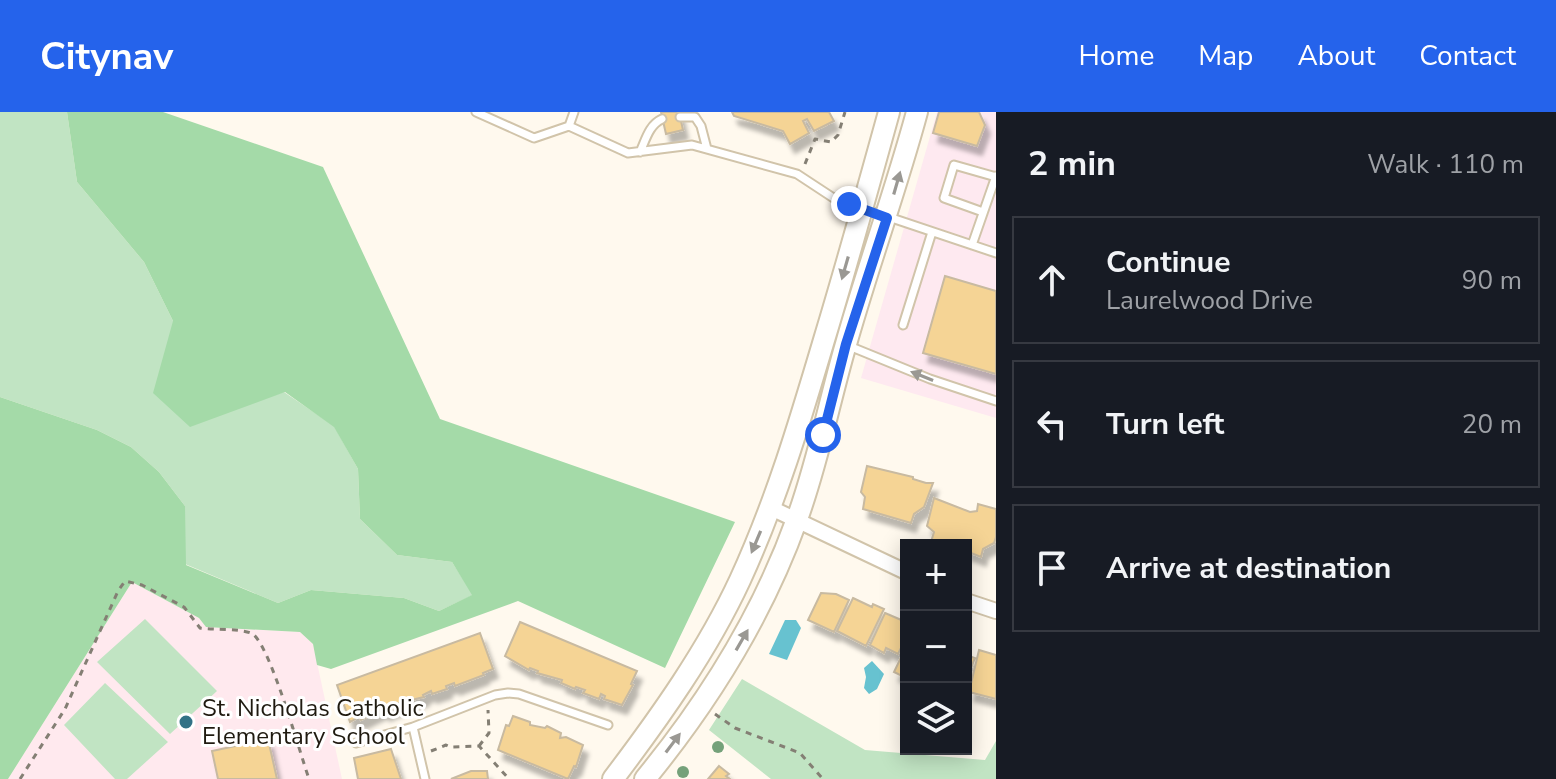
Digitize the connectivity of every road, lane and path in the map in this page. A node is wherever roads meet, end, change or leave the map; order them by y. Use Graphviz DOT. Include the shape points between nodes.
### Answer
graph roads {
  1 [pos="476,112"];
  2 [pos="574,112"];
  3 [pos="845,112"];
  4 [pos="889,112"];
  5 [pos="917,112"];
  6 [pos="680,117"];
  7 [pos="662,119"];
  8 [pos="569,126"];
  9 [pos="707,149"];
  10 [pos="640,152"];
  11 [pos="800,175"];
  12 [pos="996,177"];
  13 [pos="863,208"];
  14 [pos="983,212"];
  15 [pos="887,218"];
  16 [pos="932,232"];
  17 [pos="972,245"];
  18 [pos="996,253"];
  19 [pos="903,325"];
  20 [pos="846,344"];
  21 [pos="996,401"];
  22 [pos="771,508"];
  23 [pos="797,520"];
  24 [pos="900,569"];
  25 [pos="972,603"];
  26 [pos="996,611"];
  27 [pos="487,698"];
  28 [pos="715,714"];
  29 [pos="608,725"];
  30 [pos="413,727"];
  31 [pos="356,743"];
  32 [pos="479,746"];
  33 [pos="419,752"];
  34 [pos="20,779"];
  35 [pos="309,779"];
  36 [pos="425,779"];
  37 [pos="509,779"];
  38 [pos="613,779"];
  39 [pos="645,779"];
  40 [pos="823,779"];
  1 -- 8 [label="lane" via="534,138"];
  2 -- 8 [label="lane"];
  3 -- 11 [label="path" via="831,142 815,139"];
  4 -- 13 [label="street"];
  15 -- 5 [label="street, one-way"];
  6 -- 9 [label="lane" via="695,117"];
  7 -- 10 [label="lane" via="649,131"];
  8 -- 10 [label="lane" via="628,153"];
  9 -- 10 [label="lane" via="692,145"];
  9 -- 11 [label="lane"];
  11 -- 13 [label="lane" via="835,199"];
  12 -- 14 [label="lane"];
  12 -- 14 [label="lane" via="954,165 944,198"];
  13 -- 15 [label="lane"];
  13 -- 22 [label="street, one-way"];
  14 -- 17 [label="lane"];
  15 -- 16 [label="lane"];
  15 -- 20 [label="street"];
  16 -- 17 [label="lane"];
  16 -- 19 [label="lane"];
  17 -- 18 [label="lane"];
  21 -- 20 [label="lane, one-way"];
  20 -- 23 [label="street"];
  22 -- 23 [label="street"];
  22 -- 38 [label="street, one-way" via="717,626"];
  23 -- 24 [label="street"];
  39 -- 23 [label="street, one-way" via="745,636"];
  25 -- 26 [label="street"];
  27 -- 29 [label="lane" via="519,694"];
  27 -- 30 [label="lane"];
  27 -- 32 [label="path" via="489,733"];
  28 -- 40 [label="path" via="735,728 800,753"];
  30 -- 31 [label="lane"];
  30 -- 33 [label="lane"];
  32 -- 33 [label="path"];
  32 -- 37 [label="path"];
  33 -- 36 [label="lane"];
  34 -- 35 [label="path" via="65,709 125,581 184,607 200,628 254,634 271,667"];
}
